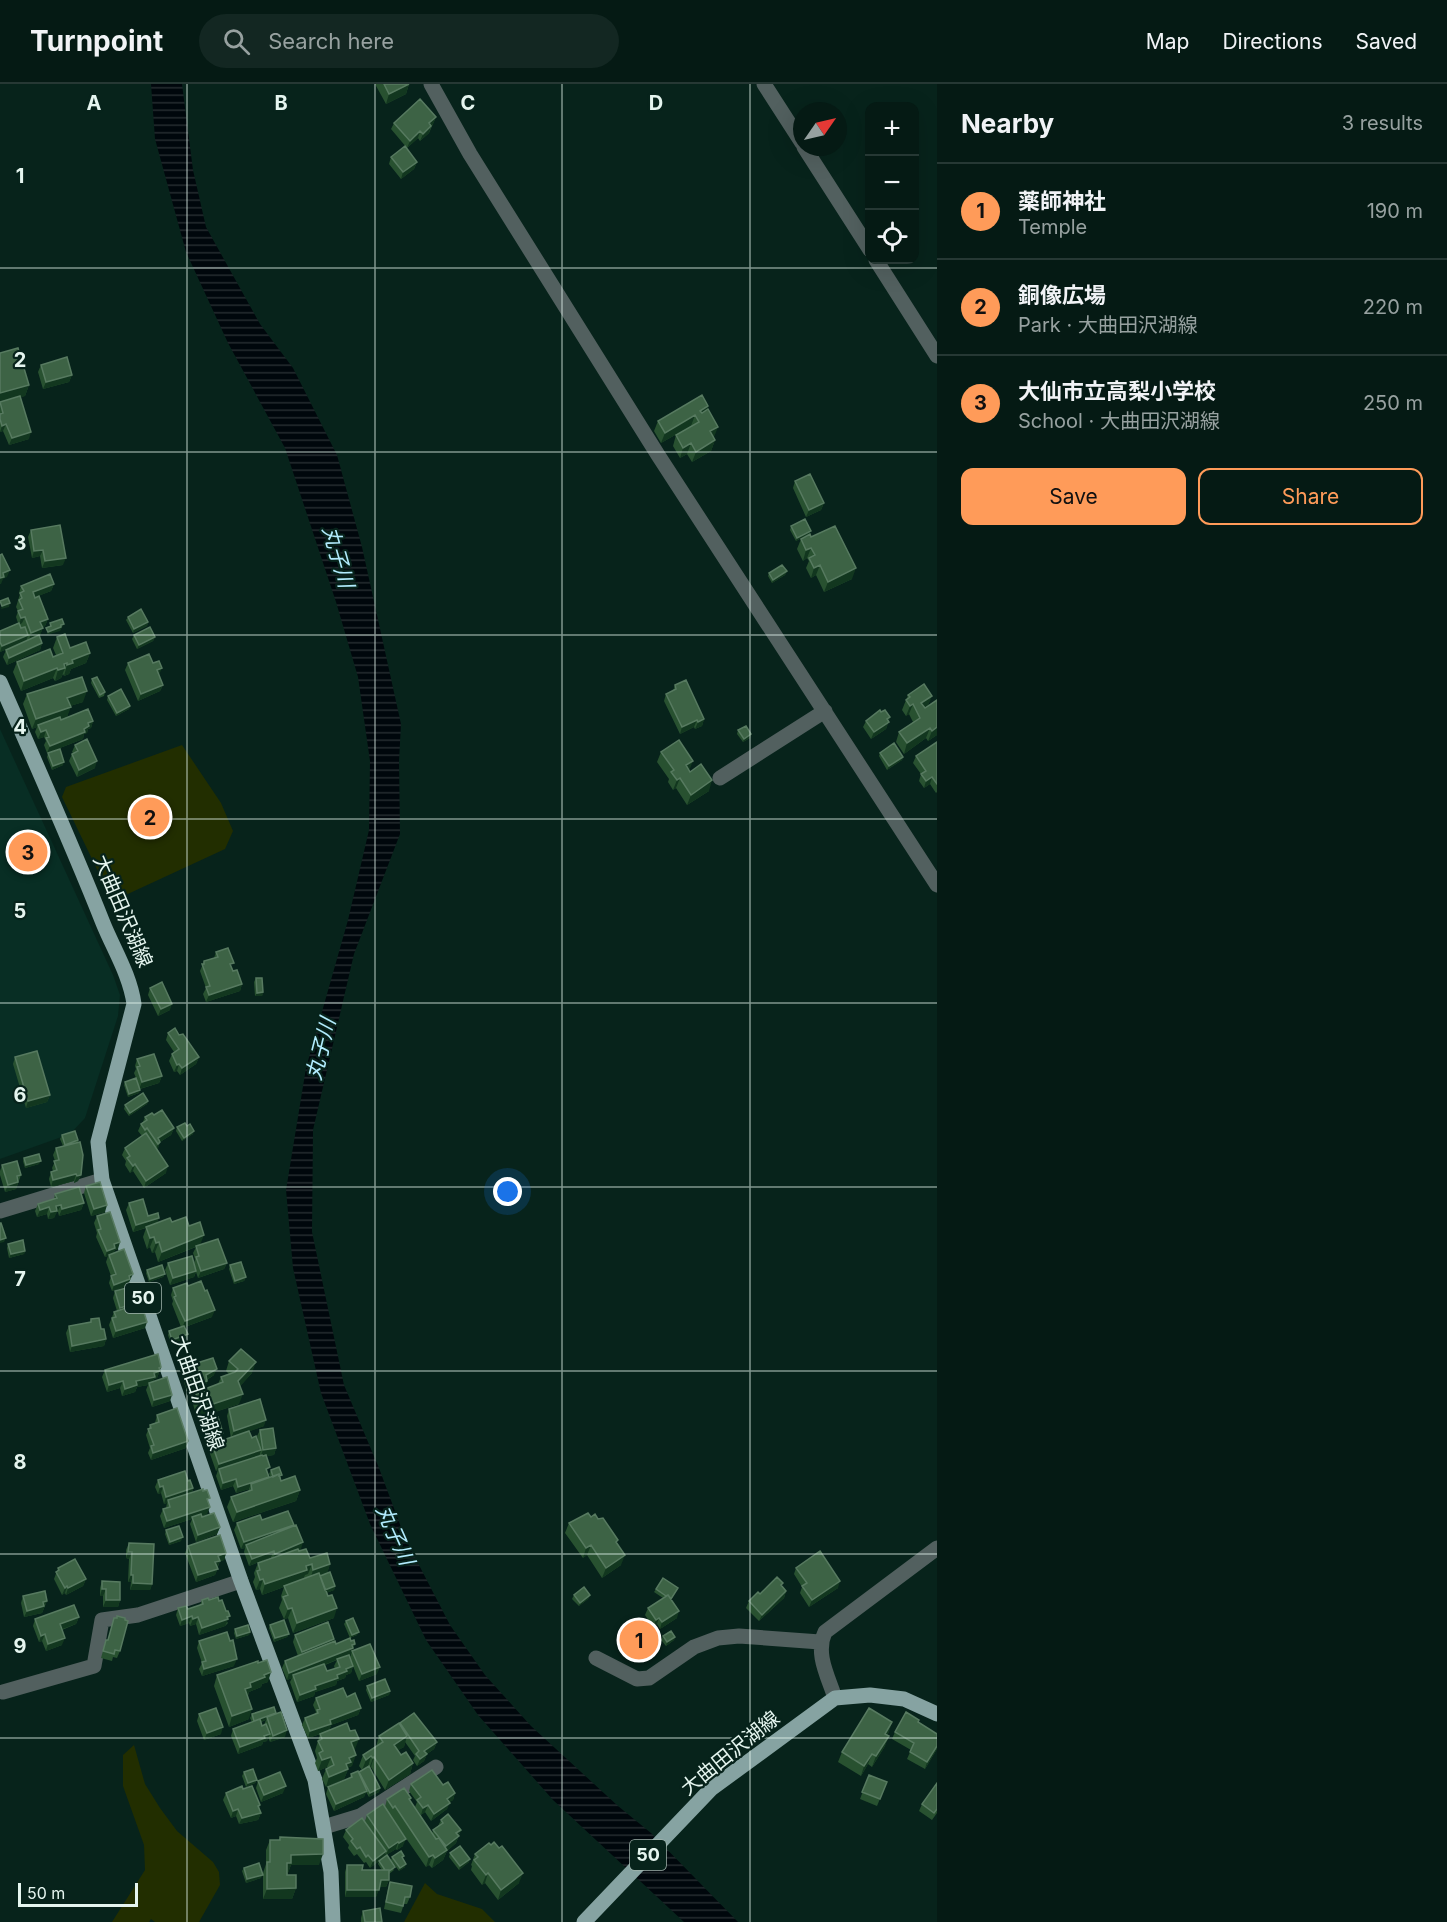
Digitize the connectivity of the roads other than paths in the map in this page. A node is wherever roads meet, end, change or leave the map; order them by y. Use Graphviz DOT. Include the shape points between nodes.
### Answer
graph roads {
  1 [pos="432,84"];
  2 [pos="764,84"];
  3 [pos="793,129"];
  4 [pos="810,156"];
  5 [pos="865,242"];
  6 [pos="879,264"];
  7 [pos="937,356"];
  8 [pos="0,682"];
  9 [pos="825,711"];
  10 [pos="720,778"];
  11 [pos="937,885"];
  12 [pos="102,1180"];
  13 [pos="0,1211"];
  14 [pos="937,1548"];
  15 [pos="242,1581"];
  16 [pos="820,1642"];
  17 [pos="596,1658"];
  18 [pos="3,1692"];
  19 [pos="835,1698"];
  20 [pos="937,1714"];
  21 [pos="436,1767"];
  22 [pos="324,1827"];
  23 [pos="333,1922"];
  24 [pos="584,1922"];
  1 -- 9 [label="street" via="470,154 658,455"];
  2 -- 3 [label="street"];
  4 -- 5 [label="street"];
  6 -- 7 [label="street"];
  8 -- 12 [label="main road, 大曲田沢湖線 / 50" via="131,984 134,1004 98,1142"];
  9 -- 10 [label="street"];
  9 -- 11 [label="street"];
  12 -- 13 [label="street"];
  12 -- 15 [label="main road, 大曲田沢湖線 / 50"];
  14 -- 16 [label="street" via="825,1632"];
  15 -- 18 [label="street" via="138,1615 102,1620 94,1666"];
  15 -- 22 [label="main road, 大曲田沢湖線 / 50" via="315,1780"];
  16 -- 17 [label="street" via="718,1638 694,1647 649,1678 637,1679"];
  16 -- 19 [label="street" via="820,1654"];
  19 -- 20 [label="main road" via="870,1695 904,1699"];
  19 -- 24 [label="main road, 大曲田沢湖線 / 50" via="711,1789"];
  21 -- 22 [label="street" via="360,1816"];
  22 -- 23 [label="main road, 大曲田沢湖線 / 50"];
}
